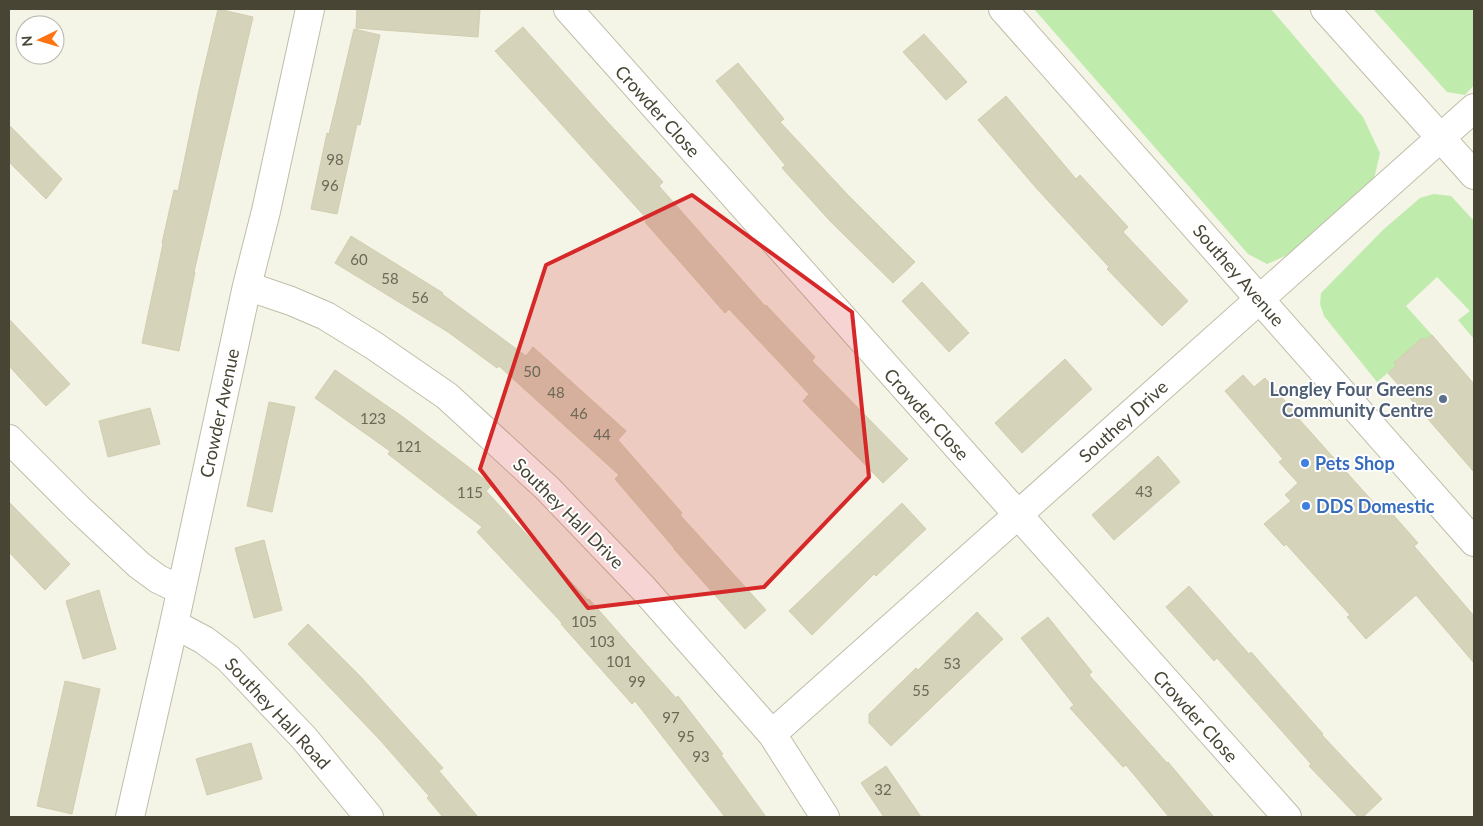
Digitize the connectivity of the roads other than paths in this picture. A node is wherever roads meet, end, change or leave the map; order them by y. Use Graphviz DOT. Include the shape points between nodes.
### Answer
graph roads {
  1 [pos="310,9"];
  2 [pos="568,9"];
  3 [pos="1003,9"];
  4 [pos="1325,9"];
  5 [pos="1474,108"];
  6 [pos="1442,137"];
  7 [pos="1474,175"];
  8 [pos="247,286"];
  9 [pos="1260,299"];
  10 [pos="9,439"];
  11 [pos="1017,515"];
  12 [pos="1474,542"];
  13 [pos="181,590"];
  14 [pos="174,624"];
  15 [pos="772,734"];
  16 [pos="130,817"];
  17 [pos="369,817"];
  18 [pos="825,817"];
  19 [pos="1287,817"];
  1 -- 8 [label="street, Crowder Avenue"];
  2 -- 11 [label="street, Crowder Close"];
  3 -- 9 [label="street, Southey Avenue"];
  4 -- 6 [label="street"];
  5 -- 6 [label="street, Southey Drive"];
  6 -- 7 [label="street"];
  6 -- 9 [label="street, Southey Drive"];
  8 -- 13 [label="street, Crowder Avenue"];
  8 -- 15 [label="street, Southey Hall Drive" via="326,316 447,396 547,488 644,588"];
  9 -- 11 [label="street, Southey Drive"];
  9 -- 12 [label="street, Southey Avenue"];
  10 -- 13 [label="street" via="139,565"];
  11 -- 15 [label="street, Southey Drive"];
  11 -- 19 [label="street, Crowder Close"];
  13 -- 14 [label="street, Crowder Avenue"];
  14 -- 16 [label="street, Crowder Avenue"];
  14 -- 17 [label="street, Southey Hall Road" via="228,658 304,738"];
  15 -- 18 [label="street, Southey Hall Drive"];
}
